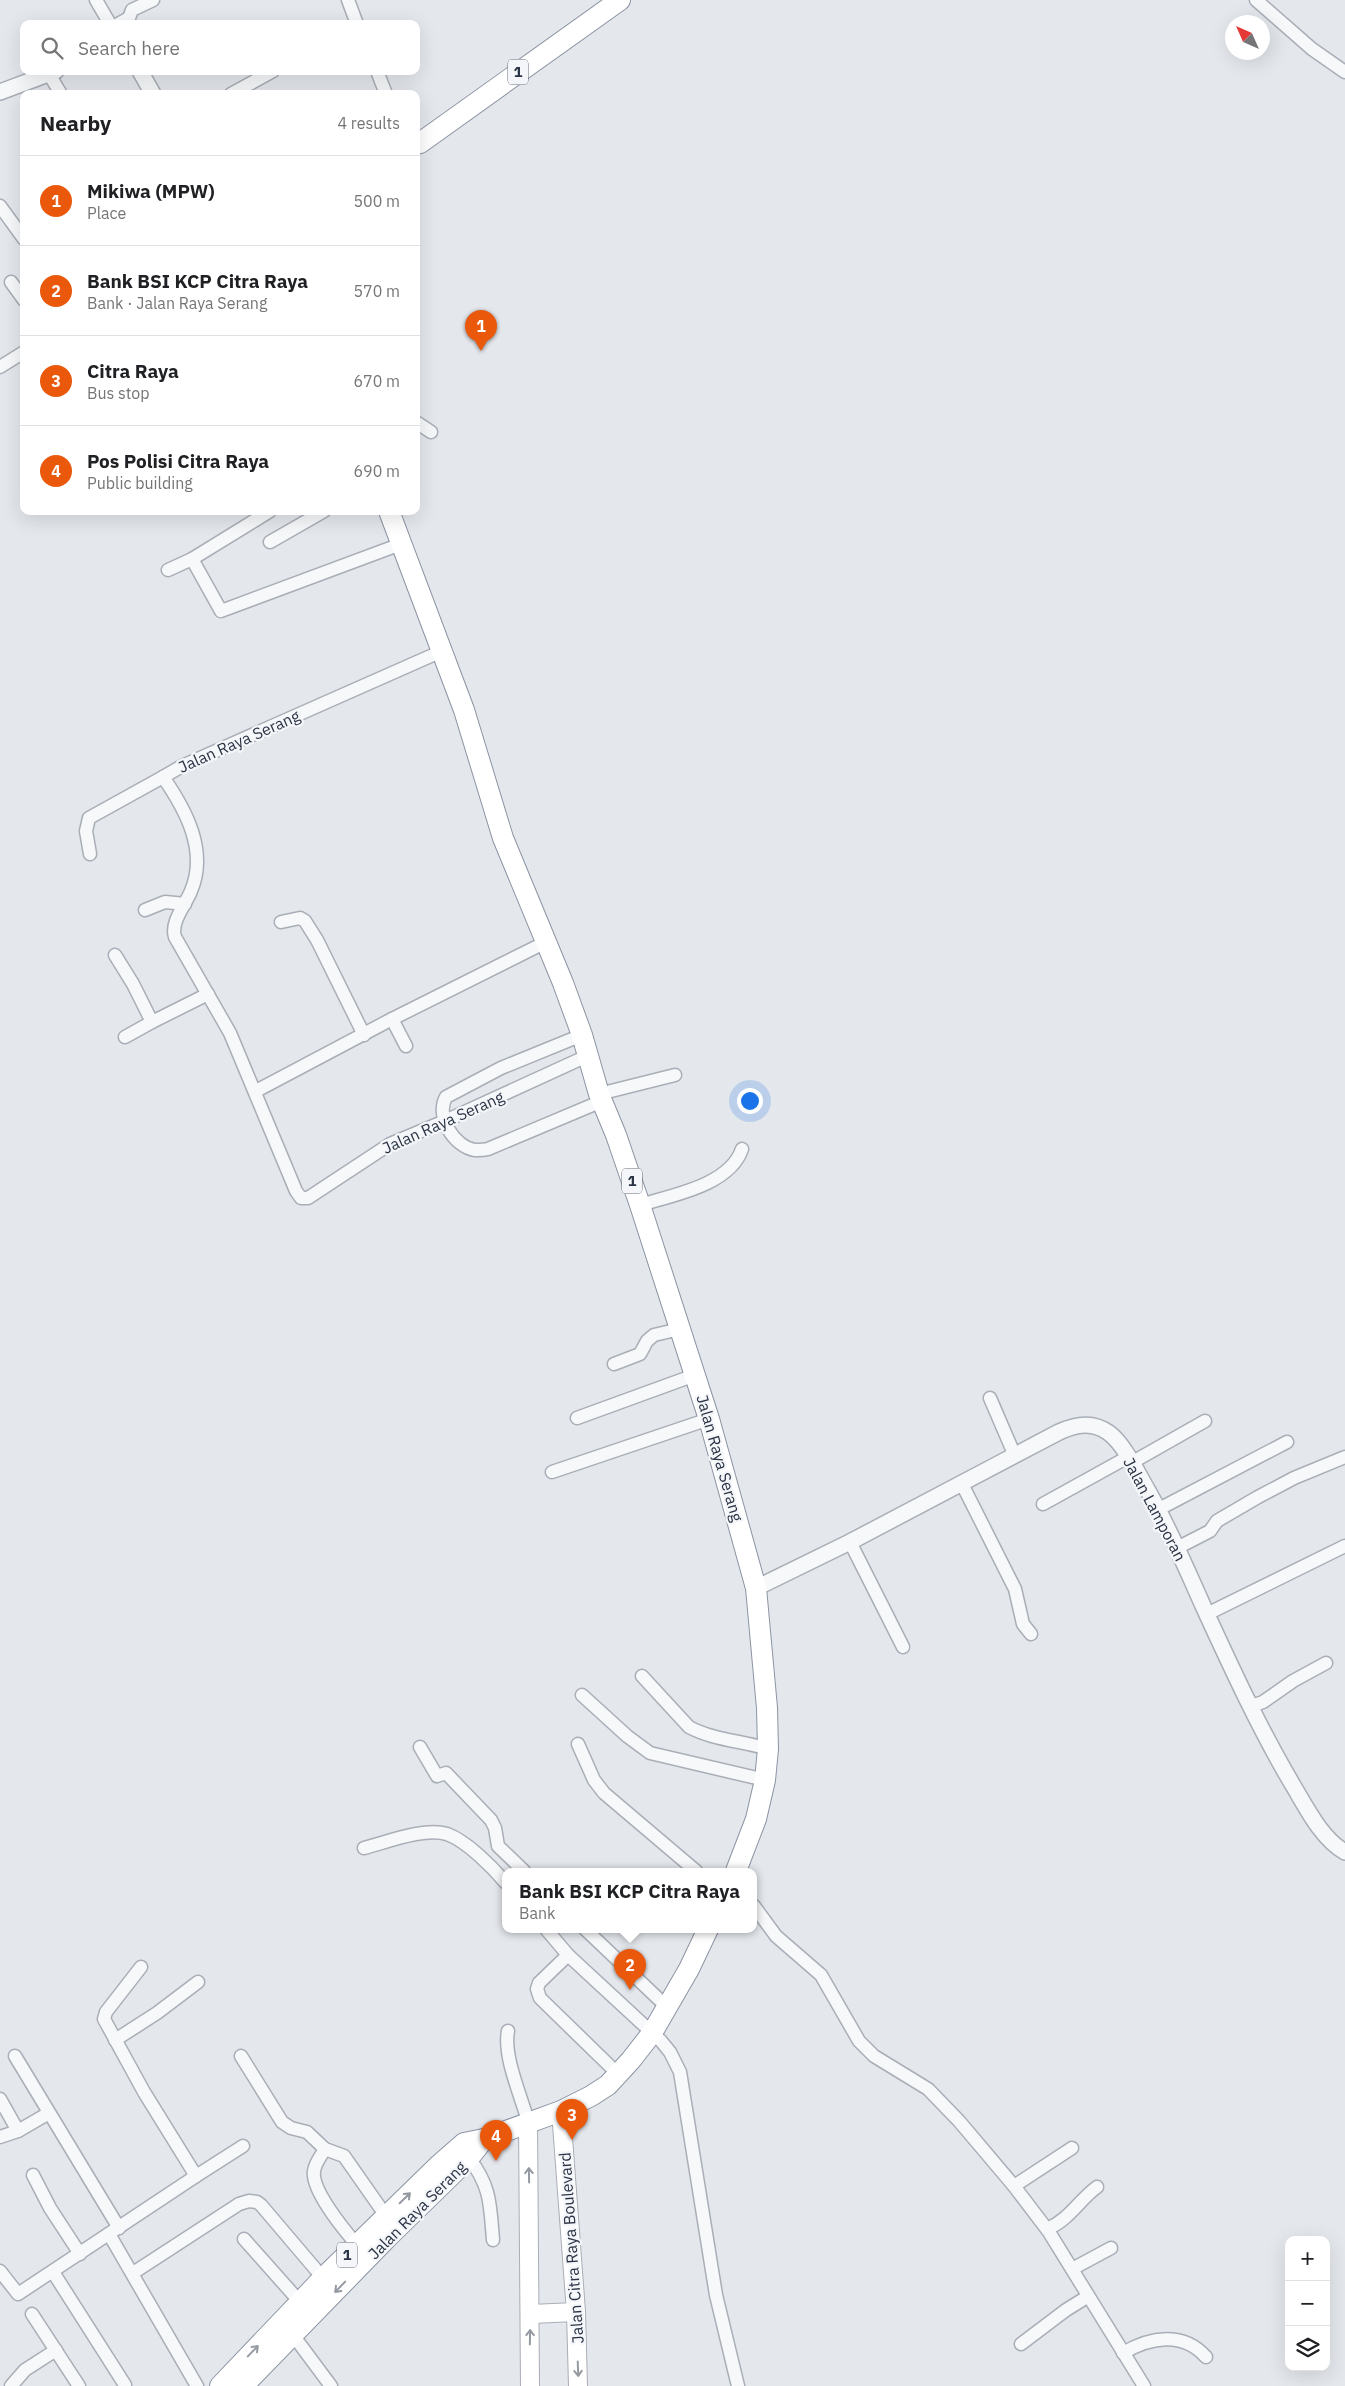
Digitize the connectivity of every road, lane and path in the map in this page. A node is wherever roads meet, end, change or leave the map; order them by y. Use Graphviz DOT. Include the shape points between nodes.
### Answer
graph roads {
  1 [pos="96,0"];
  2 [pos="153,0"];
  3 [pos="348,0"];
  4 [pos="597,0"];
  5 [pos="620,0"];
  6 [pos="1256,0"];
  7 [pos="108,20"];
  8 [pos="125,20"];
  9 [pos="356,20"];
  10 [pos="1345,72"];
  11 [pos="47,75"];
  12 [pos="53,75"];
  13 [pos="142,75"];
  14 [pos="266,75"];
  15 [pos="379,75"];
  16 [pos="59,90"];
  17 [pos="152,90"];
  18 [pos="238,90"];
  19 [pos="384,90"];
  20 [pos="0,92"];
  21 [pos="420,128"];
  22 [pos="420,143"];
  23 [pos="0,206"];
  24 [pos="20,234"];
  25 [pos="11,282"];
  26 [pos="20,294"];
  27 [pos="20,354"];
  28 [pos="1,365"];
  29 [pos="420,425"];
  30 [pos="431,432"];
  31 [pos="264,515"];
  32 [pos="317,515"];
  33 [pos="390,515"];
  34 [pos="270,542"];
  35 [pos="401,544"];
  36 [pos="192,559"];
  37 [pos="168,570"];
  38 [pos="442,651"];
  39 [pos="163,777"];
  40 [pos="90,854"];
  41 [pos="185,904"];
  42 [pos="145,910"];
  43 [pos="281,922"];
  44 [pos="546,942"];
  45 [pos="115,955"];
  46 [pos="208,994"];
  47 [pos="392,1019"];
  48 [pos="152,1022"];
  49 [pos="364,1034"];
  50 [pos="582,1035"];
  51 [pos="125,1037"];
  52 [pos="406,1046"];
  53 [pos="587,1056"];
  54 [pos="675,1075"];
  55 [pos="256,1091"];
  56 [pos="600,1097"];
  57 [pos="445,1121"];
  58 [pos="742,1149"];
  59 [pos="640,1205"];
  60 [pos="680,1329"];
  61 [pos="614,1364"];
  62 [pos="695,1375"];
  63 [pos="990,1398"];
  64 [pos="577,1418"];
  65 [pos="709,1419"];
  66 [pos="1205,1421"];
  67 [pos="1286,1442"];
  68 [pos="1015,1456"];
  69 [pos="1345,1457"];
  70 [pos="1130,1460"];
  71 [pos="552,1472"];
  72 [pos="962,1484"];
  73 [pos="1043,1504"];
  74 [pos="1159,1509"];
  75 [pos="850,1542"];
  76 [pos="1345,1546"];
  77 [pos="1177,1548"];
  78 [pos="756,1588"];
  79 [pos="1207,1614"];
  80 [pos="1031,1634"];
  81 [pos="903,1647"];
  82 [pos="1326,1663"];
  83 [pos="642,1676"];
  84 [pos="582,1695"];
  85 [pos="1251,1706"];
  86 [pos="578,1744"];
  87 [pos="420,1747"];
  88 [pos="768,1749"];
  89 [pos="765,1780"];
  90 [pos="364,1848"];
  91 [pos="1345,1852"];
  92 [pos="521,1868"];
  93 [pos="692,1868"];
  94 [pos="737,1868"];
  95 [pos="502,1879"];
  96 [pos="757,1910"];
  97 [pos="549,1933"];
  98 [pos="589,1933"];
  99 [pos="706,1933"];
  100 [pos="568,1955"];
  101 [pos="141,1967"];
  102 [pos="198,1982"];
  103 [pos="667,2007"];
  104 [pos="508,2031"];
  105 [pos="652,2033"];
  106 [pos="115,2040"];
  107 [pos="15,2056"];
  108 [pos="241,2056"];
  109 [pos="618,2074"];
  110 [pos="0,2099"];
  111 [pos="561,2111"];
  112 [pos="49,2113"];
  113 [pos="528,2121"];
  114 [pos="18,2132"];
  115 [pos="0,2137"];
  116 [pos="484,2139"];
  117 [pos="244,2146"];
  118 [pos="1072,2148"];
  119 [pos="325,2149"];
  120 [pos="469,2158"];
  121 [pos="33,2175"];
  122 [pos="196,2176"];
  123 [pos="1014,2186"];
  124 [pos="1097,2187"];
  125 [pos="386,2216"];
  126 [pos="1047,2229"];
  127 [pos="114,2231"];
  128 [pos="244,2238"];
  129 [pos="493,2240"];
  130 [pos="357,2245"];
  131 [pos="1111,2248"];
  132 [pos="80,2254"];
  133 [pos="1072,2269"];
  134 [pos="0,2271"];
  135 [pos="53,2272"];
  136 [pos="133,2273"];
  137 [pos="323,2278"];
  138 [pos="1087,2297"];
  139 [pos="300,2302"];
  140 [pos="576,2312"];
  141 [pos="32,2314"];
  142 [pos="531,2314"];
  143 [pos="294,2335"];
  144 [pos="1021,2344"];
  145 [pos="56,2350"];
  146 [pos="1123,2353"];
  147 [pos="1206,2357"];
  148 [pos="125,2385"];
  149 [pos="12,2386"];
  150 [pos="80,2386"];
  151 [pos="197,2386"];
  152 [pos="220,2386"];
  153 [pos="243,2386"];
  154 [pos="331,2386"];
  155 [pos="530,2386"];
  156 [pos="578,2386"];
  157 [pos="738,2386"];
  158 [pos="1144,2386"];
  1 -- 7 [label="street"];
  2 -- 8 [label="street" via="132,10"];
  3 -- 9 [label="street"];
  4 -- 21 [label="highway, 1"];
  5 -- 22 [label="highway, 1"];
  6 -- 10 [label="street" via="1312,49"];
  11 -- 20 [label="street"];
  12 -- 16 [label="street"];
  13 -- 17 [label="street"];
  14 -- 18 [label="street"];
  15 -- 19 [label="street"];
  23 -- 24 [label="street"];
  25 -- 26 [label="street"];
  27 -- 28 [label="street"];
  29 -- 30 [label="street"];
  31 -- 36 [label="street"];
  32 -- 34 [label="street"];
  33 -- 35 [label="highway, Jalan Raya Serang / 1"];
  35 -- 36 [label="street" via="221,611"];
  35 -- 38 [label="highway, Jalan Raya Serang / 1"];
  36 -- 37 [label="street"];
  38 -- 39 [label="street, Jalan Raya Serang"];
  38 -- 44 [label="highway, Jalan Raya Serang / 1" via="464,710 503,838"];
  39 -- 40 [label="street" via="89,818 86,831"];
  39 -- 41 [label="street, Jalan Raya Serang" via="185,812 197,853 196,879"];
  41 -- 42 [label="street" via="165,902"];
  41 -- 46 [label="street, Jalan Raya Serang" via="173,932"];
  43 -- 49 [label="street" via="300,918 308,926"];
  44 -- 47 [label="street"];
  44 -- 50 [label="highway, Jalan Raya Serang / 1"];
  45 -- 48 [label="street"];
  46 -- 48 [label="street"];
  46 -- 55 [label="street, Jalan Raya Serang"];
  47 -- 49 [label="street"];
  47 -- 52 [label="street"];
  48 -- 51 [label="street"];
  49 -- 55 [label="street"];
  50 -- 53 [label="highway, Jalan Raya Serang / 1"];
  50 -- 57 [label="street" via="501,1068 446,1097 443,1104"];
  53 -- 56 [label="highway, Jalan Raya Serang / 1"];
  53 -- 57 [label="street, Jalan Raya Serang"];
  54 -- 56 [label="street"];
  55 -- 57 [label="street, Jalan Raya Serang" via="296,1191 304,1198 390,1144"];
  56 -- 57 [label="street" via="488,1150 474,1150 458,1142"];
  56 -- 59 [label="highway, Jalan Raya Serang / 1"];
  58 -- 59 [label="street" via="734,1165 695,1189"];
  59 -- 60 [label="highway, Jalan Raya Serang / 1"];
  60 -- 61 [label="street" via="654,1335 640,1354"];
  60 -- 62 [label="highway, Jalan Raya Serang / 1"];
  62 -- 64 [label="street"];
  62 -- 65 [label="highway, Jalan Raya Serang / 1"];
  63 -- 68 [label="street"];
  65 -- 71 [label="street"];
  65 -- 78 [label="highway, Jalan Raya Serang / 1"];
  66 -- 70 [label="street"];
  67 -- 74 [label="street"];
  68 -- 70 [label="street, Jalan Lamporan" via="1059,1432 1083,1424 1100,1427 1110,1434"];
  68 -- 72 [label="street, Jalan Lamporan"];
  69 -- 77 [label="street" via="1258,1497 1217,1521 1210,1531"];
  70 -- 73 [label="street"];
  70 -- 74 [label="street, Jalan Lamporan"];
  72 -- 75 [label="street, Jalan Lamporan"];
  72 -- 80 [label="street" via="1015,1589 1023,1624"];
  74 -- 77 [label="street, Jalan Lamporan"];
  75 -- 78 [label="street, Jalan Lamporan"];
  75 -- 81 [label="street"];
  76 -- 79 [label="street"];
  77 -- 79 [label="street, Jalan Lamporan"];
  78 -- 88 [label="highway, Jalan Raya Serang / 1"];
  79 -- 85 [label="street, Jalan Lamporan"];
  82 -- 85 [label="street"];
  83 -- 88 [label="street" via="698,1732"];
  84 -- 89 [label="street" via="627,1736 650,1752"];
  85 -- 91 [label="street, Jalan Lamporan" via="1267,1742 1309,1812 1331,1841"];
  86 -- 93 [label="street" via="594,1780 604,1793"];
  87 -- 92 [label="street" via="438,1776 446,1773 491,1820 496,1828 498,1846"];
  88 -- 89 [label="highway, Jalan Raya Serang / 1"];
  89 -- 94 [label="highway, Jalan Raya Serang / 1" via="756,1819"];
  90 -- 95 [label="street" via="418,1834 448,1834 487,1863"];
  96 -- 123 [label="street" via="776,1936 821,1975 859,2041 874,2056 928,2089"];
  97 -- 100 [label="street"];
  98 -- 103 [label="street"];
  99 -- 103 [label="highway, Jalan Raya Serang / 1"];
  100 -- 105 [label="street"];
  100 -- 109 [label="street" via="539,1983 540,1998"];
  101 -- 106 [label="street" via="106,2012 104,2019"];
  102 -- 106 [label="street"];
  103 -- 105 [label="highway, Jalan Raya Serang / 1"];
  104 -- 113 [label="street" via="508,2052"];
  105 -- 109 [label="highway, Jalan Raya Serang / 1"];
  105 -- 157 [label="street" via="670,2052 680,2072 716,2295"];
  106 -- 122 [label="street"];
  107 -- 112 [label="street"];
  108 -- 119 [label="street" via="282,2122 307,2132"];
  109 -- 111 [label="highway, Jalan Raya Serang / 1" via="601,2091"];
  110 -- 114 [label="street"];
  111 -- 113 [label="highway, Jalan Raya Serang / 1"];
  111 -- 140 [label="main road, Jalan Citra Raya Boulevard"];
  112 -- 114 [label="street"];
  112 -- 127 [label="street"];
  113 -- 116 [label="highway, Jalan Raya Serang / 1"];
  142 -- 113 [label="main road, one-way"];
  114 -- 115 [label="street"];
  116 -- 120 [label="highway, Jalan Raya Serang / 1"];
  125 -- 116 [label="highway, Jalan Raya Serang / 1, one-way" via="464,2143"];
  117 -- 122 [label="street"];
  118 -- 123 [label="street"];
  119 -- 125 [label="street" via="344,2156"];
  119 -- 130 [label="street" via="314,2168 316,2181 331,2211"];
  120 -- 129 [label="street" via="487,2189"];
  120 -- 143 [label="highway, Jalan Raya Serang / 1, one-way"];
  121 -- 132 [label="street"];
  122 -- 127 [label="street"];
  123 -- 126 [label="street"];
  124 -- 126 [label="street" via="1085,2196 1076,2210"];
  125 -- 130 [label="highway, Jalan Raya Serang / 1"];
  126 -- 133 [label="street"];
  127 -- 132 [label="street"];
  127 -- 136 [label="street"];
  128 -- 139 [label="street"];
  130 -- 137 [label="highway, Jalan Raya Serang / 1"];
  131 -- 133 [label="street"];
  132 -- 135 [label="street"];
  133 -- 138 [label="street"];
  134 -- 135 [label="street" via="18,2294"];
  135 -- 148 [label="street"];
  136 -- 137 [label="street" via="228,2211 249,2201 260,2205"];
  136 -- 151 [label="street"];
  137 -- 139 [label="highway, Jalan Raya Serang / 1"];
  138 -- 144 [label="street"];
  138 -- 146 [label="street"];
  152 -- 139 [label="highway, Jalan Raya Serang / 1, one-way"];
  140 -- 142 [label="main road"];
  140 -- 156 [label="main road, Jalan Citra Raya Boulevard, one-way"];
  141 -- 145 [label="street"];
  155 -- 142 [label="main road, one-way"];
  143 -- 153 [label="highway, Jalan Raya Serang / 1"];
  143 -- 154 [label="street"];
  145 -- 149 [label="street" via="25,2370"];
  145 -- 150 [label="street"];
  146 -- 147 [label="street" via="1154,2339 1167,2339 1192,2344"];
  146 -- 158 [label="street"];
}
